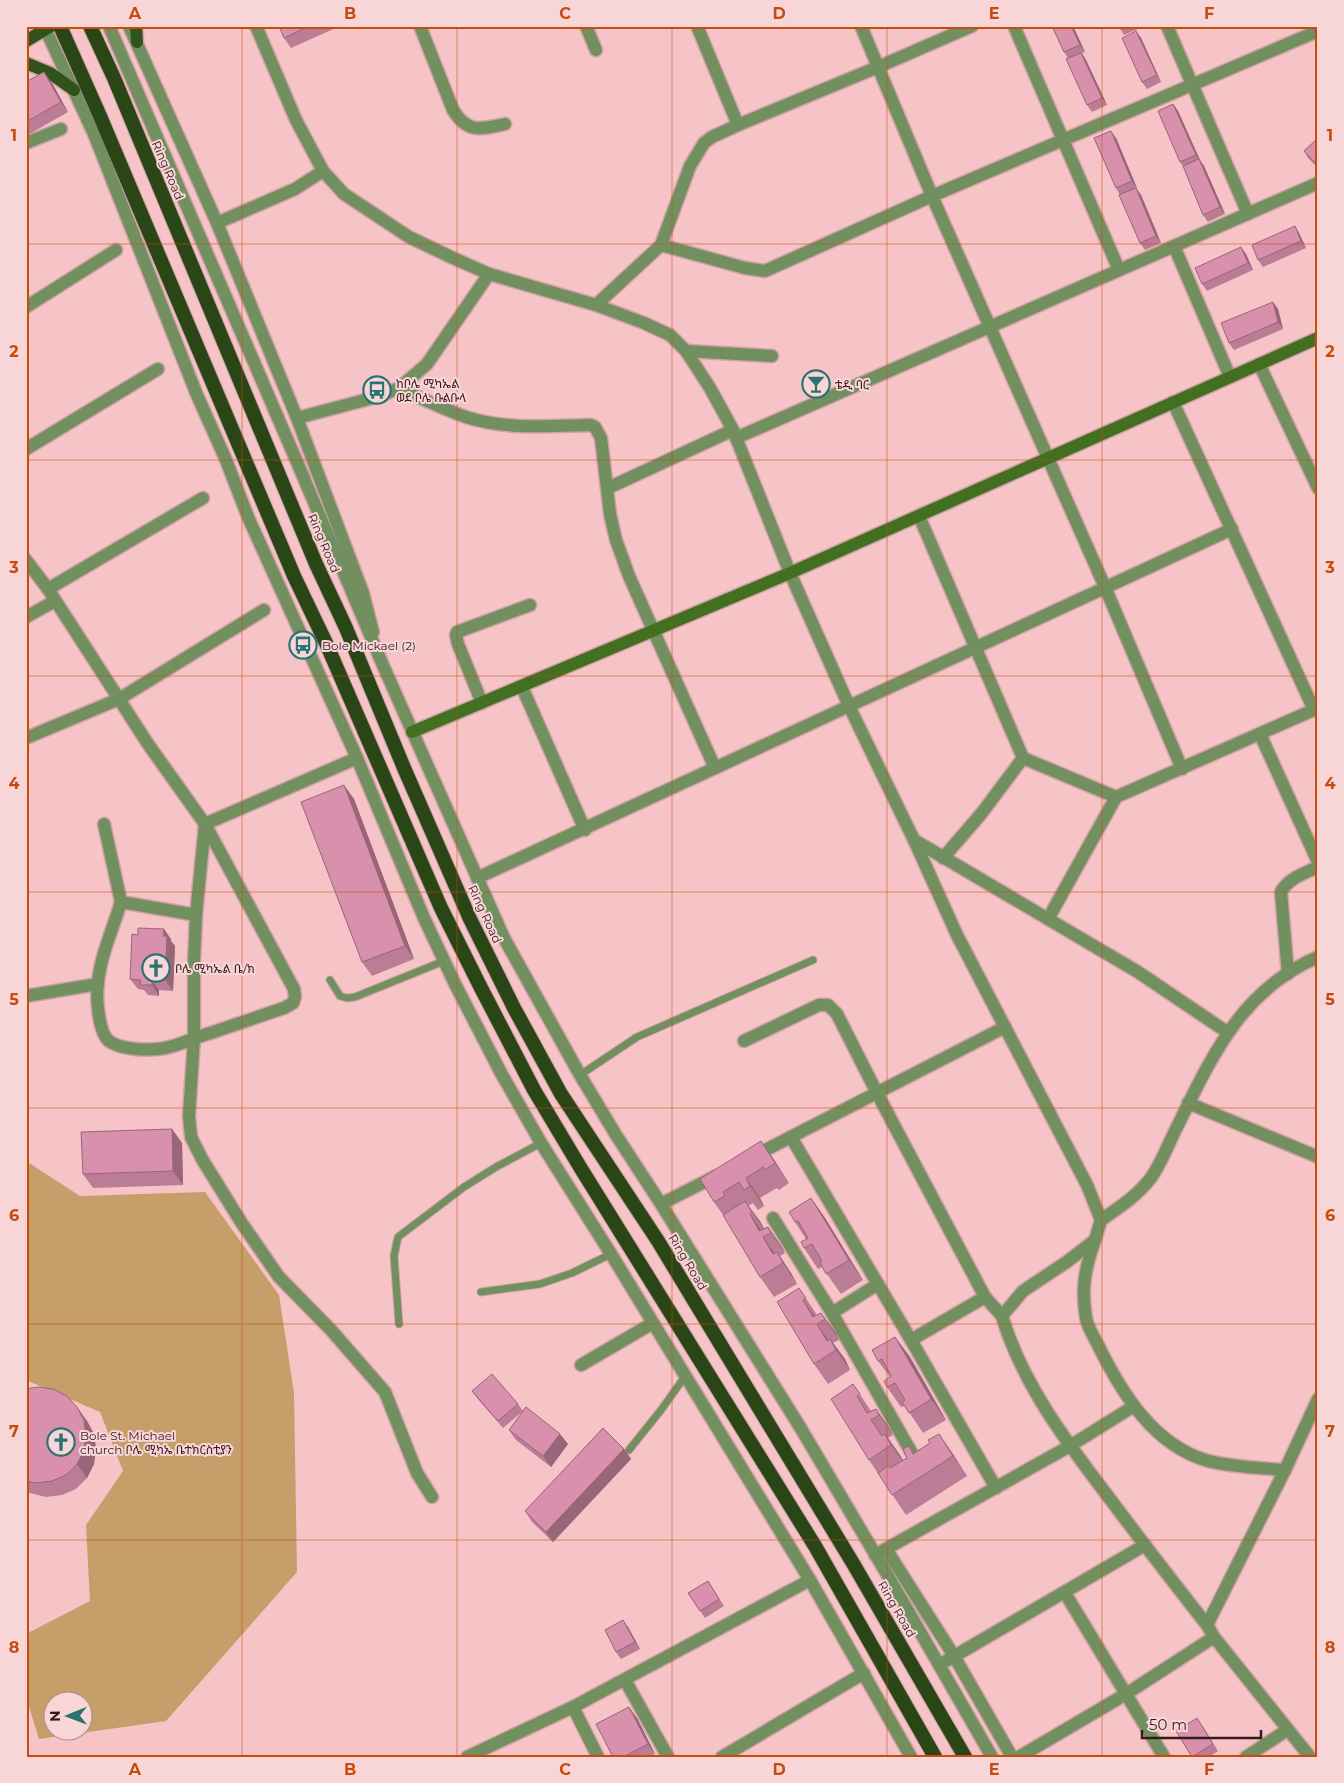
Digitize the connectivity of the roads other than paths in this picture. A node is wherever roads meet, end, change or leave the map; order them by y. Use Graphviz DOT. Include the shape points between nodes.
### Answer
graph roads {
  1 [pos="60,26"];
  2 [pos="90,26"];
  3 [pos="109,26"];
  4 [pos="129,26"];
  5 [pos="136,26"];
  6 [pos="256,26"];
  7 [pos="420,26"];
  8 [pos="586,26"];
  9 [pos="697,26"];
  10 [pos="861,26"];
  11 [pos="972,26"];
  12 [pos="1014,26"];
  13 [pos="1167,26"];
  14 [pos="47,28"];
  15 [pos="1318,31"];
  16 [pos="26,41"];
  17 [pos="137,42"];
  18 [pos="596,50"];
  19 [pos="26,64"];
  20 [pos="878,67"];
  21 [pos="1192,84"];
  22 [pos="74,90"];
  23 [pos="505,124"];
  24 [pos="738,124"];
  25 [pos="61,129"];
  26 [pos="1063,139"];
  27 [pos="26,143"];
  28 [pos="323,170"];
  29 [pos="1318,183"];
  30 [pos="932,196"];
  31 [pos="1248,214"];
  32 [pos="217,223"];
  33 [pos="661,245"];
  34 [pos="1174,246"];
  35 [pos="116,250"];
  36 [pos="1120,270"];
  37 [pos="489,274"];
  38 [pos="596,305"];
  39 [pos="26,307"];
  40 [pos="991,327"];
  41 [pos="1318,338"];
  42 [pos="686,350"];
  43 [pos="772,356"];
  44 [pos="1259,364"];
  45 [pos="158,369"];
  46 [pos="1230,377"];
  47 [pos="399,388"];
  48 [pos="1173,402"];
  49 [pos="297,418"];
  50 [pos="734,434"];
  51 [pos="26,449"];
  52 [pos="1048,458"];
  53 [pos="608,488"];
  54 [pos="1318,488"];
  55 [pos="203,498"];
  56 [pos="919,516"];
  57 [pos="1232,529"];
  58 [pos="26,560"];
  59 [pos="790,573"];
  60 [pos="1105,587"];
  61 [pos="52,595"];
  62 [pos="530,605"];
  63 [pos="264,610"];
  64 [pos="26,617"];
  65 [pos="654,630"];
  66 [pos="974,648"];
  67 [pos="382,663"];
  68 [pos="522,687"];
  69 [pos="119,699"];
  70 [pos="482,703"];
  71 [pos="849,706"];
  72 [pos="1316,709"];
  73 [pos="412,732"];
  74 [pos="1260,734"];
  75 [pos="26,738"];
  76 [pos="357,758"];
  77 [pos="1023,758"];
  78 [pos="715,768"];
  79 [pos="1182,769"];
  80 [pos="1116,798"];
  81 [pos="104,824"];
  82 [pos="205,824"];
  83 [pos="584,830"];
  84 [pos="914,840"];
  85 [pos="943,858"];
  86 [pos="1318,862"];
  87 [pos="1318,867"];
  88 [pos="477,878"];
  89 [pos="121,902"];
  90 [pos="196,915"];
  91 [pos="1048,918"];
  92 [pos="1318,957"];
  93 [pos="814,960"];
  94 [pos="444,961"];
  95 [pos="1288,974"];
  96 [pos="330,980"];
  97 [pos="98,984"];
  98 [pos="26,996"];
  99 [pos="1005,1027"];
  100 [pos="1227,1032"];
  101 [pos="194,1038"];
  102 [pos="744,1041"];
  103 [pos="580,1075"];
  104 [pos="877,1093"];
  105 [pos="1188,1104"];
  106 [pos="790,1137"];
  107 [pos="540,1143"];
  108 [pos="1318,1157"];
  109 [pos="661,1204"];
  110 [pos="774,1218"];
  111 [pos="1100,1220"];
  112 [pos="1095,1240"];
  113 [pos="611,1254"];
  114 [pos="878,1284"];
  115 [pos="481,1292"];
  116 [pos="985,1296"];
  117 [pos="832,1313"];
  118 [pos="1002,1316"];
  119 [pos="653,1323"];
  120 [pos="399,1324"];
  121 [pos="911,1340"];
  122 [pos="581,1365"];
  123 [pos="686,1375"];
  124 [pos="1318,1399"];
  125 [pos="1134,1406"];
  126 [pos="1070,1446"];
  127 [pos="628,1450"];
  128 [pos="914,1457"];
  129 [pos="1285,1470"];
  130 [pos="996,1488"];
  131 [pos="432,1497"];
  132 [pos="1145,1545"];
  133 [pos="881,1552"];
  134 [pos="810,1580"];
  135 [pos="1065,1593"];
  136 [pos="1207,1625"];
  137 [pos="1214,1636"];
  138 [pos="954,1656"];
  139 [pos="939,1665"];
  140 [pos="864,1673"];
  141 [pos="625,1680"];
  142 [pos="1126,1694"];
  143 [pos="573,1707"];
  144 [pos="1287,1730"];
  145 [pos="473,1755"];
  146 [pos="909,1756"];
  147 [pos="598,1757"];
  148 [pos="668,1757"];
  149 [pos="722,1757"];
  150 [pos="935,1757"];
  151 [pos="965,1757"];
  152 [pos="992,1757"];
  153 [pos="1012,1757"];
  154 [pos="1018,1757"];
  155 [pos="1164,1757"];
  156 [pos="1246,1757"];
  157 [pos="1310,1757"];
  1 -- 150 [label="highway" via="294,576 441,908 480,986 534,1090 815,1546"];
  2 -- 151 [label="highway, Ring Road" via="404,768 470,919 528,1034 562,1094 658,1241 834,1530"];
  3 -- 67 [label="street"];
  4 -- 17 [label="street"];
  5 -- 17 [label="main road"];
  6 -- 28 [label="street" via="296,120"];
  7 -- 23 [label="street" via="460,121 469,127 483,129"];
  8 -- 18 [label="street"];
  9 -- 24 [label="street"];
  10 -- 20 [label="street"];
  11 -- 20 [label="street"];
  12 -- 26 [label="street"];
  13 -- 21 [label="street"];
  14 -- 16 [label="main road"];
  14 -- 22 [label="street"];
  15 -- 21 [label="street"];
  17 -- 32 [label="street"];
  19 -- 22 [label="main road" via="50,73"];
  20 -- 24 [label="street"];
  20 -- 30 [label="street"];
  21 -- 26 [label="street"];
  21 -- 31 [label="street"];
  22 -- 76 [label="street" via="248,517"];
  24 -- 33 [label="street" via="712,137 698,151"];
  25 -- 27 [label="street"];
  26 -- 30 [label="street"];
  26 -- 36 [label="street"];
  28 -- 32 [label="street" via="295,189"];
  28 -- 37 [label="street" via="344,194 409,237"];
  29 -- 31 [label="street"];
  30 -- 33 [label="street" via="765,271"];
  30 -- 40 [label="street"];
  31 -- 34 [label="street"];
  32 -- 49 [label="street"];
  33 -- 38 [label="street"];
  34 -- 36 [label="street"];
  34 -- 46 [label="street"];
  35 -- 39 [label="street"];
  36 -- 40 [label="street"];
  37 -- 38 [label="street"];
  37 -- 47 [label="street" via="427,364"];
  38 -- 42 [label="street" via="670,335"];
  40 -- 50 [label="street"];
  40 -- 52 [label="street"];
  41 -- 44 [label="main road"];
  42 -- 43 [label="street"];
  42 -- 50 [label="street"];
  44 -- 46 [label="main road"];
  44 -- 54 [label="street"];
  45 -- 51 [label="street"];
  46 -- 48 [label="main road"];
  47 -- 49 [label="street"];
  47 -- 53 [label="street" via="467,417 494,423 591,425 601,438"];
  48 -- 52 [label="main road"];
  48 -- 57 [label="street"];
  49 -- 67 [label="street" via="363,593"];
  50 -- 53 [label="street"];
  50 -- 59 [label="street"];
  52 -- 56 [label="main road"];
  52 -- 60 [label="street"];
  53 -- 65 [label="street" via="616,540"];
  55 -- 61 [label="street"];
  56 -- 59 [label="main road"];
  56 -- 66 [label="street"];
  57 -- 60 [label="street"];
  57 -- 72 [label="street"];
  58 -- 61 [label="street"];
  59 -- 65 [label="main road"];
  59 -- 71 [label="street"];
  60 -- 66 [label="street"];
  60 -- 79 [label="street"];
  61 -- 64 [label="street"];
  61 -- 69 [label="street"];
  62 -- 70 [label="street" via="457,632 458,644"];
  63 -- 69 [label="street"];
  65 -- 68 [label="main road"];
  65 -- 78 [label="street"];
  66 -- 71 [label="street"];
  66 -- 77 [label="street"];
  67 -- 73 [label="street"];
  68 -- 70 [label="main road"];
  68 -- 83 [label="street"];
  69 -- 75 [label="street"];
  69 -- 82 [label="street"];
  70 -- 73 [label="main road"];
  71 -- 78 [label="street"];
  71 -- 84 [label="street"];
  72 -- 74 [label="street"];
  73 -- 88 [label="street"];
  74 -- 79 [label="street"];
  74 -- 86 [label="street"];
  76 -- 82 [label="street"];
  76 -- 94 [label="street"];
  77 -- 80 [label="street"];
  77 -- 85 [label="street"];
  78 -- 83 [label="street"];
  79 -- 80 [label="street"];
  80 -- 91 [label="street"];
  81 -- 89 [label="street"];
  82 -- 90 [label="street"];
  82 -- 101 [label="street" via="294,989 295,997 294,1003 284,1008"];
  83 -- 88 [label="street"];
  84 -- 85 [label="street"];
  84 -- 99 [label="street" via="957,935"];
  85 -- 91 [label="street"];
  87 -- 95 [label="street" via="1293,878 1281,892"];
  88 -- 103 [label="street" via="504,938"];
  89 -- 90 [label="street"];
  89 -- 97 [label="street" via="104,949"];
  90 -- 101 [label="street"];
  91 -- 100 [label="street" via="1138,972"];
  92 -- 95 [label="street"];
  93 -- 103 [label="lane" via="637,1037"];
  94 -- 96 [label="lane" via="355,997 340,996"];
  94 -- 107 [label="street"];
  95 -- 100 [label="street" via="1262,992"];
  97 -- 98 [label="street"];
  97 -- 101 [label="street" via="99,1016 109,1041 144,1050 167,1048"];
  99 -- 104 [label="street"];
  99 -- 111 [label="street" via="1087,1185"];
  100 -- 105 [label="street"];
  101 -- 131 [label="street" via="189,1116 191,1137 202,1159 279,1277 385,1392 417,1473"];
  102 -- 104 [label="street" via="819,1005 828,1005 837,1014"];
  103 -- 109 [label="street"];
  104 -- 106 [label="street"];
  104 -- 116 [label="street"];
  105 -- 108 [label="street"];
  105 -- 111 [label="street" via="1152,1177 1138,1193"];
  106 -- 109 [label="street"];
  106 -- 114 [label="street"];
  107 -- 113 [label="street"];
  107 -- 120 [label="lane" via="464,1186 398,1237 394,1256"];
  109 -- 133 [label="street"];
  110 -- 117 [label="street"];
  111 -- 112 [label="street"];
  112 -- 118 [label="street" via="1023,1291"];
  112 -- 125 [label="street" via="1086,1267 1083,1294 1086,1321"];
  113 -- 115 [label="lane" via="540,1284"];
  113 -- 119 [label="street"];
  114 -- 117 [label="street"];
  114 -- 121 [label="street"];
  116 -- 118 [label="street"];
  116 -- 121 [label="street"];
  117 -- 128 [label="street"];
  118 -- 126 [label="street" via="1042,1404"];
  119 -- 122 [label="street"];
  119 -- 123 [label="street"];
  121 -- 130 [label="street"];
  123 -- 127 [label="lane"];
  123 -- 134 [label="street"];
  124 -- 129 [label="street"];
  125 -- 126 [label="street"];
  125 -- 129 [label="street" via="1154,1430 1181,1449 1206,1460"];
  126 -- 130 [label="street"];
  126 -- 132 [label="street"];
  129 -- 136 [label="street"];
  130 -- 133 [label="street"];
  132 -- 135 [label="street"];
  132 -- 136 [label="street"];
  133 -- 138 [label="street"];
  133 -- 139 [label="street"];
  134 -- 140 [label="street"];
  134 -- 141 [label="street"];
  135 -- 138 [label="street"];
  135 -- 142 [label="street"];
  136 -- 137 [label="street"];
  137 -- 142 [label="street"];
  137 -- 144 [label="street"];
  138 -- 139 [label="street"];
  138 -- 153 [label="street"];
  139 -- 152 [label="street"];
  140 -- 146 [label="street"];
  140 -- 149 [label="street"];
  141 -- 143 [label="street"];
  141 -- 148 [label="street"];
  142 -- 154 [label="street"];
  142 -- 155 [label="street"];
  143 -- 145 [label="street"];
  143 -- 147 [label="street"];
  144 -- 156 [label="street"];
  144 -- 157 [label="street"];
}
